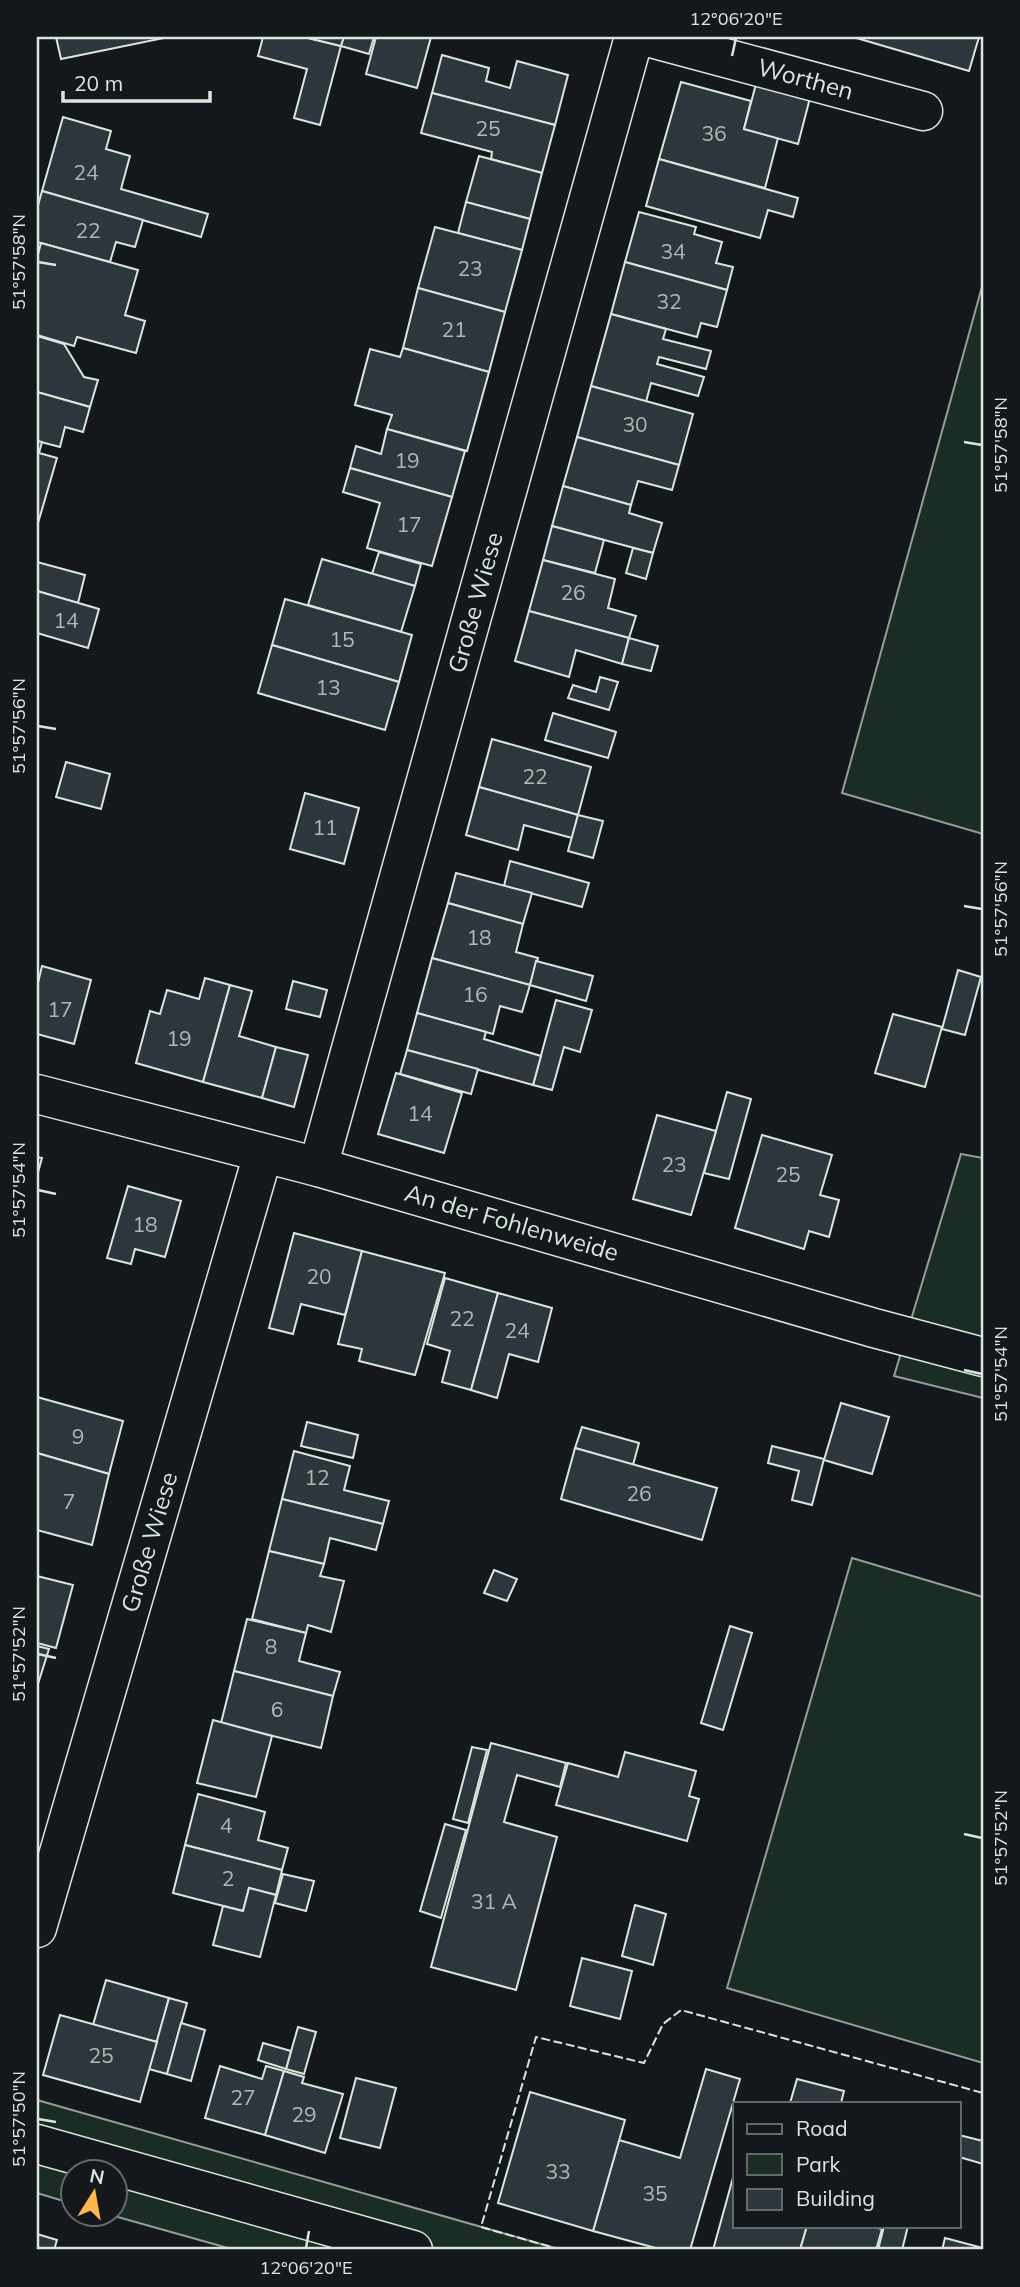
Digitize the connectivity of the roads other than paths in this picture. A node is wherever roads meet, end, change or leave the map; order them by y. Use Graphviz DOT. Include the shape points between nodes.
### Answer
graph roads {
  1 [pos="634,37"];
  2 [pos="647,37"];
  3 [pos="923,111"];
  4 [pos="37,1094"];
  5 [pos="263,1154"];
  6 [pos="318,1167"];
  7 [pos="983,1357"];
  8 [pos="37,1928"];
  9 [pos="37,2144"];
  10 [pos="413,2250"];
  1 -- 6 [label="street, Große Wiese"];
  2 -- 3 [label="street, Worthen"];
  4 -- 5 [label="street, An der Fohlenweide"];
  5 -- 6 [label="street, An der Fohlenweide"];
  5 -- 8 [label="street, Große Wiese"];
  6 -- 7 [label="street, An der Fohlenweide"];
  9 -- 10 [label="street"];
}
